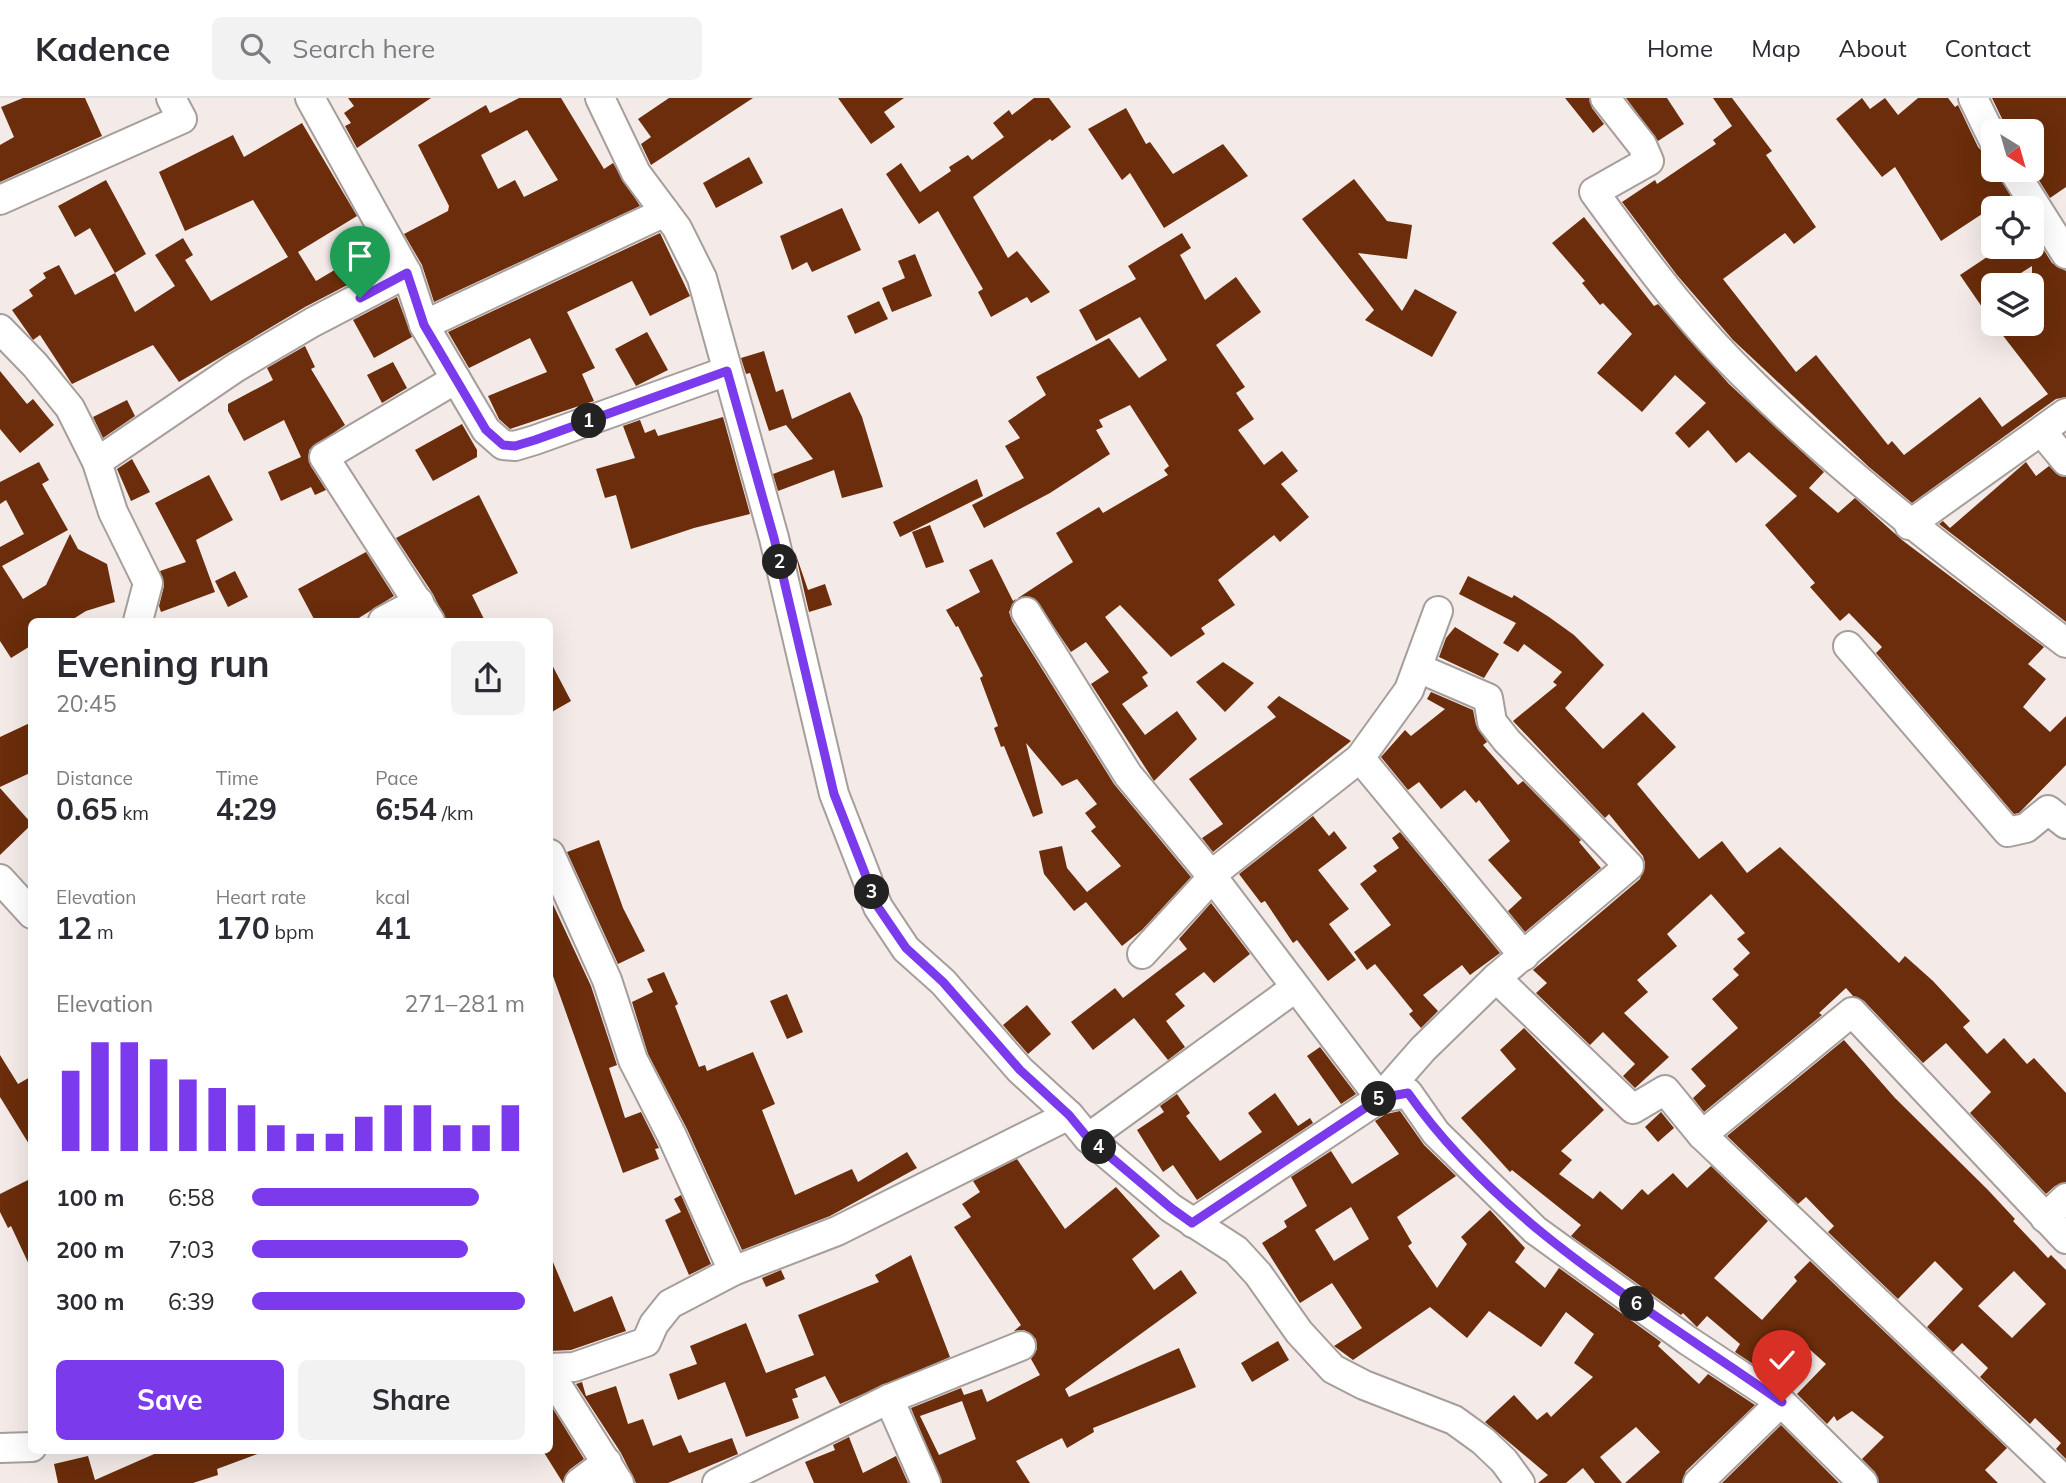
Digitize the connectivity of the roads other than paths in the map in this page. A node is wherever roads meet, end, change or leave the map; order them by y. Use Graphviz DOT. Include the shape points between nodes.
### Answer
graph roads {
  1 [pos="172,98"];
  2 [pos="310,98"];
  3 [pos="600,98"];
  4 [pos="1605,98"];
  5 [pos="1973,98"];
  6 [pos="1983,119"];
  7 [pos="2021,182"];
  8 [pos="0,201"];
  9 [pos="664,212"];
  10 [pos="2066,254"];
  11 [pos="407,273"];
  12 [pos="424,325"];
  13 [pos="0,329"];
  14 [pos="727,371"];
  15 [pos="456,379"];
  16 [pos="2066,413"];
  17 [pos="2042,432"];
  18 [pos="2066,461"];
  19 [pos="97,462"];
  20 [pos="1909,525"];
  21 [pos="1438,611"];
  22 [pos="425,612"];
  23 [pos="1026,612"];
  24 [pos="139,618"];
  25 [pos="397,618"];
  26 [pos="2066,643"];
  27 [pos="1848,646"];
  28 [pos="1418,668"];
  29 [pos="1360,758"];
  30 [pos="2066,824"];
  31 [pos="553,861"];
  32 [pos="1211,875"];
  33 [pos="0,879"];
  34 [pos="28,910"];
  35 [pos="1142,954"];
  36 [pos="1524,956"];
  37 [pos="1496,978"];
  38 [pos="1295,988"];
  39 [pos="1380,1098"];
  40 [pos="1069,1115"];
  41 [pos="1702,1135"];
  42 [pos="1088,1138"];
  43 [pos="2066,1198"];
  44 [pos="2045,1217"];
  45 [pos="1192,1223"];
  46 [pos="2066,1239"];
  47 [pos="733,1271"];
  48 [pos="1021,1346"];
  49 [pos="553,1368"];
  50 [pos="553,1379"];
  51 [pos="889,1399"];
  52 [pos="1782,1402"];
  53 [pos="28,1447"];
  54 [pos="0,1448"];
  55 [pos="613,1473"];
  56 [pos="2066,1482"];
  57 [pos="579,1483"];
  58 [pos="717,1483"];
  59 [pos="926,1483"];
  60 [pos="1520,1483"];
  61 [pos="1698,1483"];
  62 [pos="1863,1483"];
  1 -- 8 [label="street" via="182,119"];
  2 -- 11 [label="street"];
  3 -- 9 [label="street" via="636,173"];
  4 -- 20 [label="street" via="1649,161 1594,192 1647,264 1740,372"];
  5 -- 6 [label="street"];
  7 -- 10 [label="street"];
  9 -- 12 [label="street"];
  9 -- 14 [label="street" via="702,278"];
  11 -- 12 [label="street"];
  11 -- 19 [label="street" via="235,368"];
  12 -- 15 [label="street"];
  13 -- 19 [label="street" via="70,408"];
  14 -- 15 [label="street" via="515,446 503,445 486,430"];
  14 -- 40 [label="street" via="774,538 834,794 878,907 906,948 943,982 1020,1070"];
  15 -- 22 [label="street" via="324,457"];
  16 -- 17 [label="street"];
  17 -- 18 [label="street"];
  17 -- 20 [label="street"];
  19 -- 24 [label="street" via="113,512 148,583"];
  20 -- 26 [label="street"];
  21 -- 28 [label="street"];
  22 -- 25 [label="street"];
  23 -- 32 [label="street" via="1128,775"];
  27 -- 30 [label="street" via="2008,832 2026,828 2048,810"];
  28 -- 29 [label="street" via="1409,690"];
  28 -- 36 [label="street" via="1488,698 1492,722 1507,741 1629,866"];
  29 -- 32 [label="street"];
  29 -- 36 [label="street"];
  31 -- 47 [label="street" via="607,980 634,1060"];
  32 -- 35 [label="street"];
  32 -- 38 [label="street"];
  33 -- 34 [label="street"];
  36 -- 37 [label="street"];
  37 -- 39 [label="street"];
  37 -- 41 [label="street" via="1633,1109 1665,1090"];
  38 -- 39 [label="street"];
  38 -- 42 [label="street"];
  39 -- 45 [label="street"];
  39 -- 52 [label="street" via="1408,1093 1436,1133 1535,1230"];
  40 -- 42 [label="street"];
  40 -- 47 [label="street" via="837,1231"];
  41 -- 44 [label="street" via="1852,1012"];
  41 -- 56 [label="street"];
  42 -- 45 [label="street"];
  43 -- 44 [label="street"];
  44 -- 46 [label="street"];
  45 -- 60 [label="street" via="1236,1250 1333,1369 1454,1420 1504,1461"];
  47 -- 49 [label="street" via="670,1304 646,1342 575,1367"];
  48 -- 51 [label="street"];
  50 -- 55 [label="street"];
  51 -- 58 [label="street"];
  51 -- 59 [label="street"];
  52 -- 61 [label="street"];
  52 -- 62 [label="street"];
  53 -- 54 [label="street"];
  55 -- 57 [label="street"];
}
